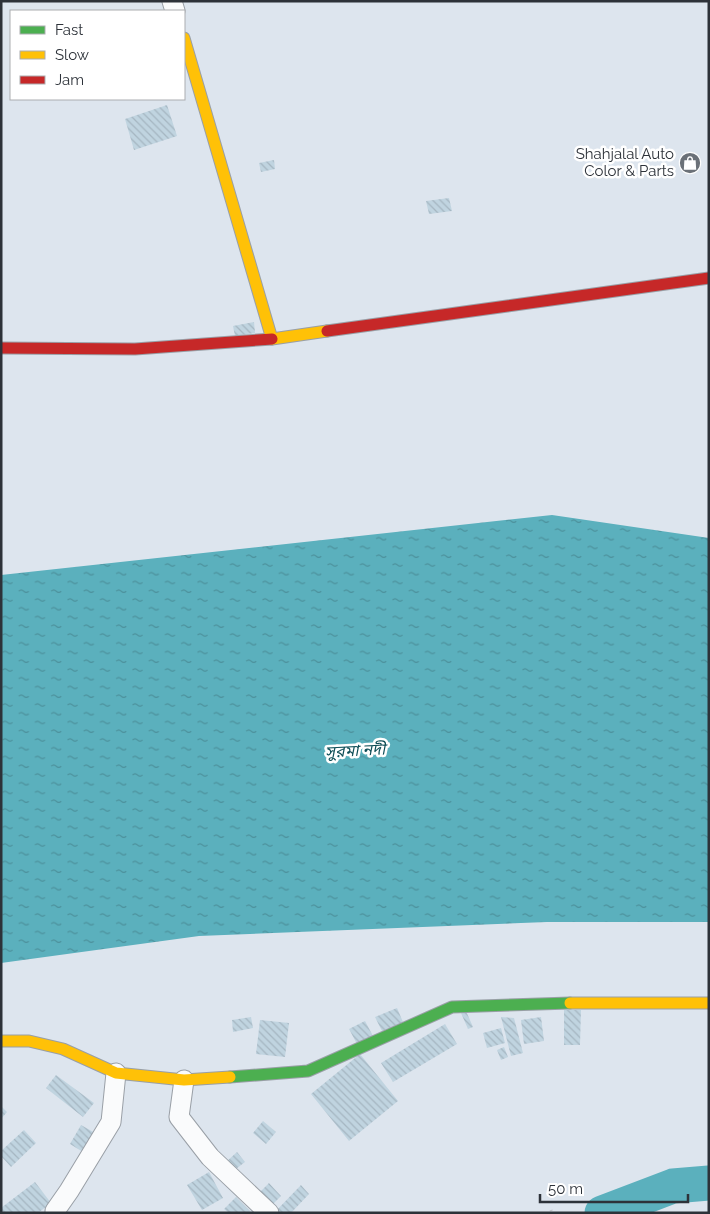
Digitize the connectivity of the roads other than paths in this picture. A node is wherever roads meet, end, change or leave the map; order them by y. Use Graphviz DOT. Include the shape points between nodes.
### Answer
graph roads {
  1 [pos="185,41"];
  2 [pos="709,278"];
  3 [pos="272,339"];
  4 [pos="1,348"];
  5 [pos="709,1003"];
  6 [pos="1,1041"];
  7 [pos="116,1073"];
  8 [pos="184,1080"];
  9 [pos="55,1211"];
  10 [pos="269,1213"];
  1 -- 3 [label="street"];
  2 -- 3 [label="street"];
  3 -- 4 [label="street" via="135,349"];
  5 -- 8 [label="street" via="543,1003 452,1008 308,1071"];
  6 -- 7 [label="street" via="29,1041 63,1048"];
  7 -- 8 [label="street"];
  7 -- 9 [label="street" via="111,1122"];
  8 -- 10 [label="street" via="179,1117 210,1156"];
}
